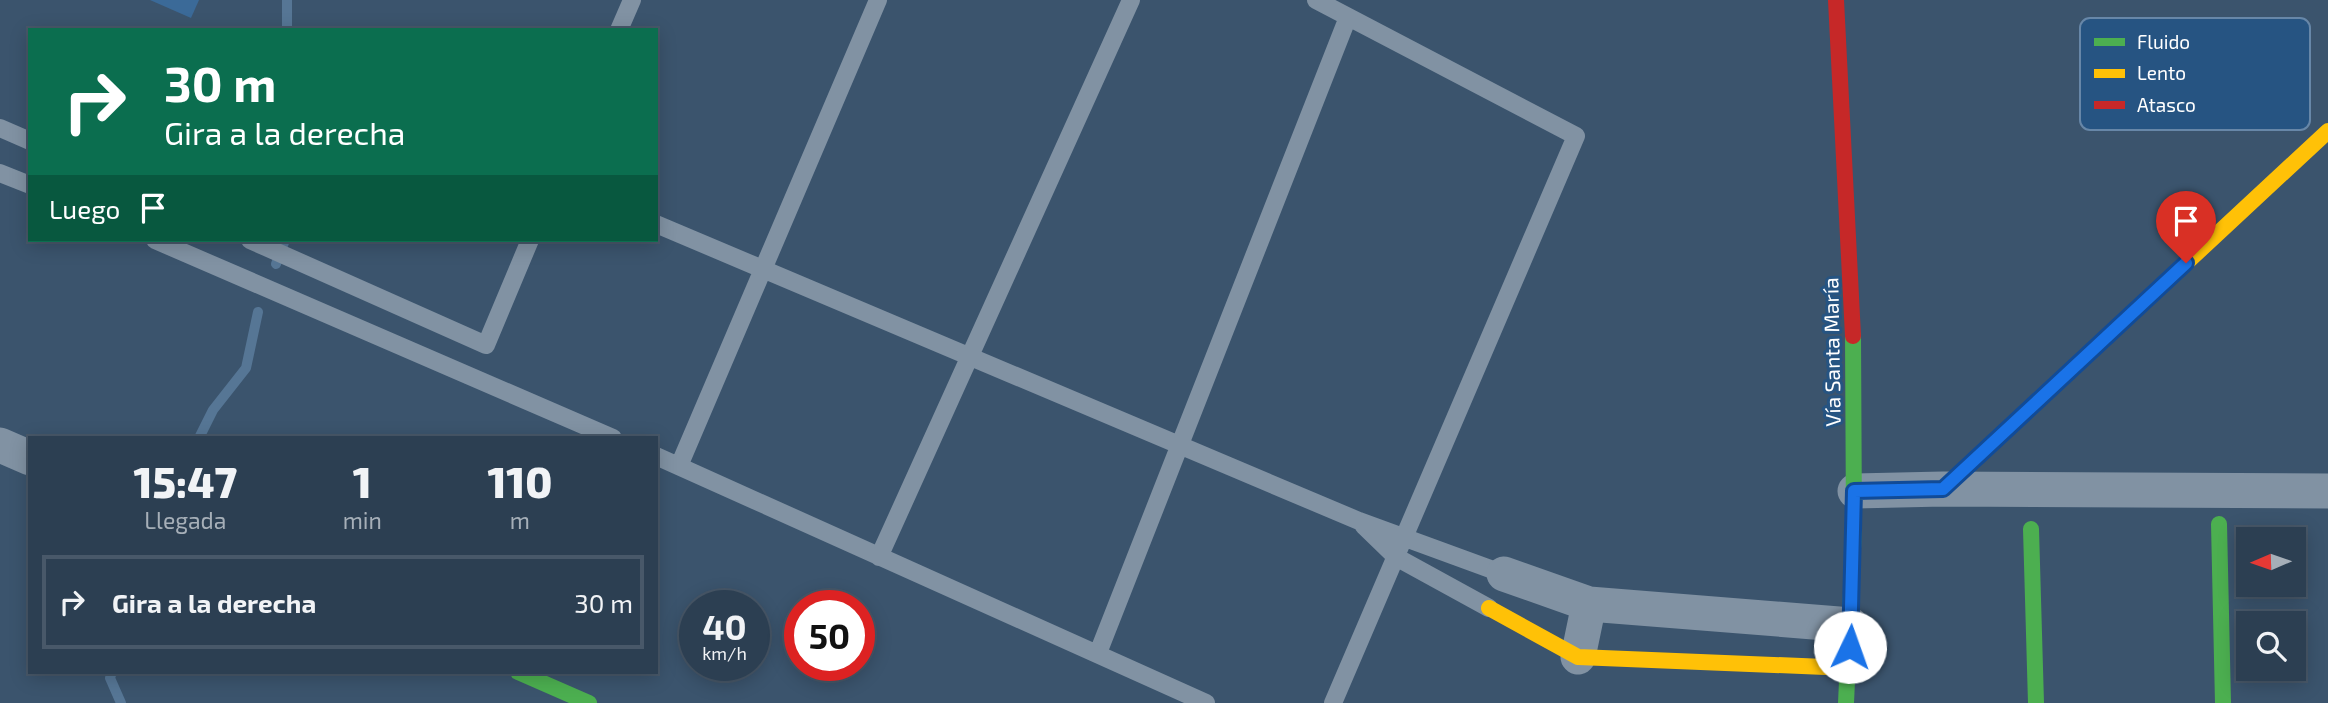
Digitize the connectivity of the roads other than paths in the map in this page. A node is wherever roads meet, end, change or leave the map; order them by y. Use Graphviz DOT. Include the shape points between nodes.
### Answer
graph roads {
  1 [pos="632,0"];
  2 [pos="878,0"];
  3 [pos="1130,0"];
  4 [pos="1316,0"];
  5 [pos="1836,0"];
  6 [pos="1348,17"];
  7 [pos="620,28"];
  8 [pos="0,128"];
  9 [pos="2328,131"];
  10 [pos="28,140"];
  11 [pos="0,173"];
  12 [pos="28,185"];
  13 [pos="658,225"];
  14 [pos="160,242"];
  15 [pos="255,242"];
  16 [pos="529,242"];
  17 [pos="764,270"];
  18 [pos="970,357"];
  19 [pos="608,436"];
  20 [pos="0,445"];
  21 [pos="1180,445"];
  22 [pos="28,457"];
  23 [pos="658,457"];
  24 [pos="679,466"];
  25 [pos="2321,486"];
  26 [pos="1943,489"];
  27 [pos="1854,491"];
  28 [pos="1359,521"];
  29 [pos="2219,524"];
  30 [pos="2031,529"];
  31 [pos="1404,537"];
  32 [pos="879,557"];
  33 [pos="1396,557"];
  34 [pos="1504,573"];
  35 [pos="1542,588"];
  36 [pos="1589,604"];
  37 [pos="1489,608"];
  38 [pos="1851,625"];
  39 [pos="1526,629"];
  40 [pos="1098,653"];
  41 [pos="1577,657"];
  42 [pos="1849,668"];
  43 [pos="523,674"];
  44 [pos="589,703"];
  45 [pos="1206,703"];
  46 [pos="1333,703"];
  47 [pos="1846,703"];
  48 [pos="2036,703"];
  49 [pos="2223,703"];
  1 -- 7 [label="lane"];
  2 -- 17 [label="lane"];
  3 -- 18 [label="lane"];
  4 -- 6 [label="lane"];
  5 -- 27 [label="street, Vía Santa María" via="1851,238"];
  6 -- 21 [label="lane"];
  6 -- 31 [label="lane" via="1576,135"];
  8 -- 10 [label="lane"];
  9 -- 26 [label="street"];
  11 -- 12 [label="lane"];
  13 -- 17 [label="lane"];
  14 -- 19 [label="lane"];
  15 -- 16 [label="lane" via="486,345"];
  17 -- 18 [label="lane"];
  17 -- 24 [label="lane"];
  18 -- 21 [label="lane"];
  18 -- 32 [label="lane"];
  20 -- 22 [label="street"];
  21 -- 28 [label="lane"];
  21 -- 40 [label="lane"];
  23 -- 24 [label="lane"];
  24 -- 32 [label="lane"];
  25 -- 26 [label="street"];
  26 -- 27 [label="street"];
  27 -- 38 [label="street, Vía Santa María"];
  28 -- 31 [label="lane"];
  28 -- 33 [label="lane"];
  29 -- 49 [label="street"];
  30 -- 48 [label="street"];
  31 -- 33 [label="lane"];
  31 -- 34 [label="lane"];
  32 -- 40 [label="lane"];
  33 -- 37 [label="lane"];
  33 -- 46 [label="lane"];
  34 -- 35 [label="street"];
  35 -- 36 [label="street"];
  35 -- 39 [label="street"];
  36 -- 38 [label="street"];
  36 -- 41 [label="street"];
  37 -- 39 [label="street"];
  38 -- 42 [label="street, Vía Santa María"];
  39 -- 41 [label="street"];
  40 -- 45 [label="lane"];
  41 -- 42 [label="street"];
  42 -- 47 [label="street, Vía Santa María"];
  43 -- 44 [label="street"];
}
